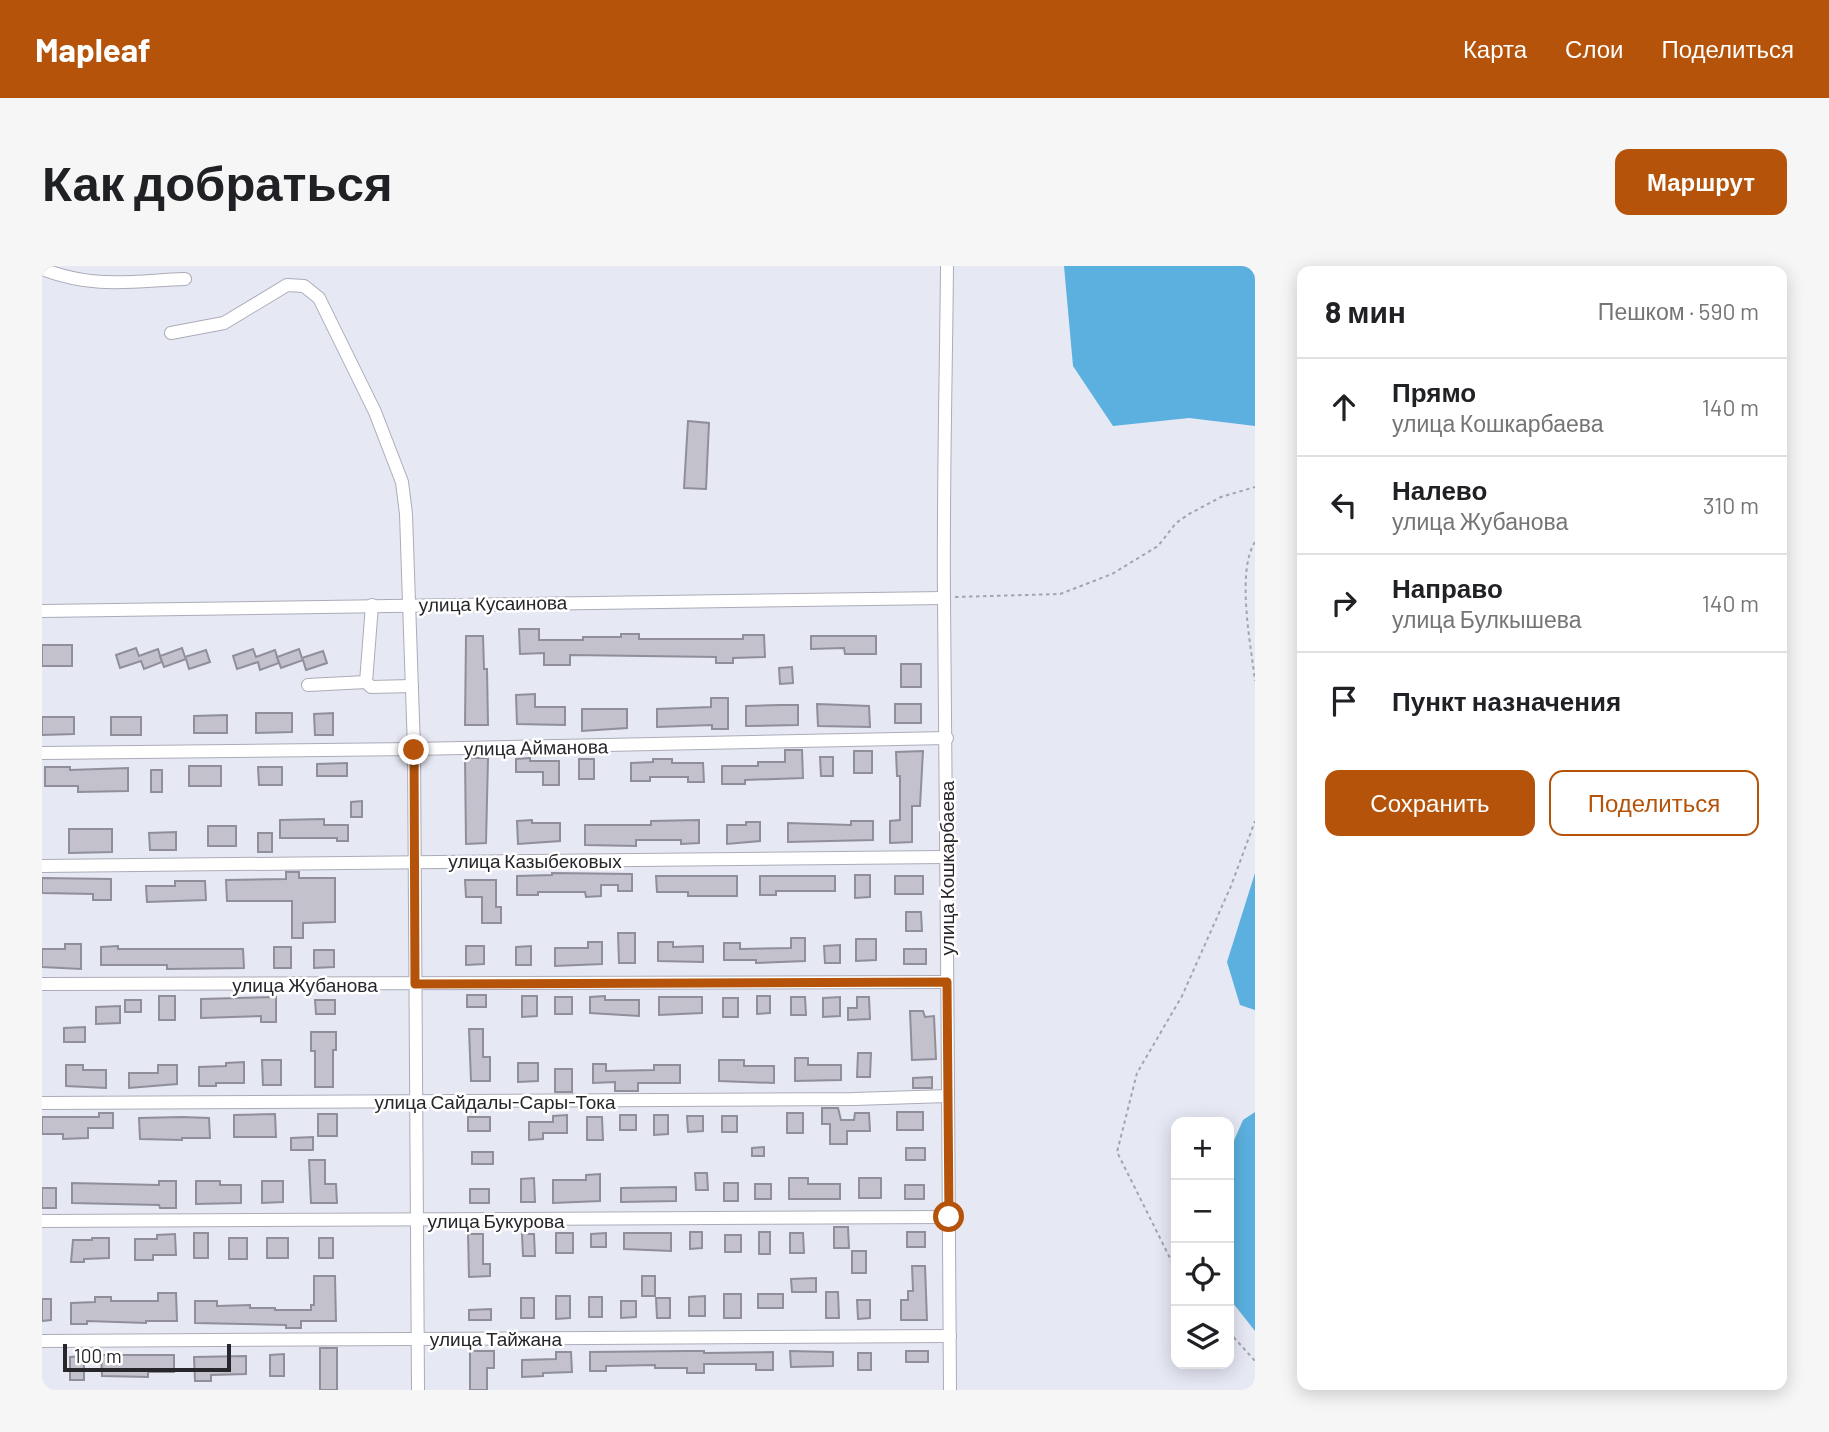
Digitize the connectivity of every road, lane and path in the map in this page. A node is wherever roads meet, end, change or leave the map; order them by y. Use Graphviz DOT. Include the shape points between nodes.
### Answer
graph roads {
  1 [pos="947,266"];
  2 [pos="42,269"];
  3 [pos="60,270"];
  4 [pos="185,279"];
  5 [pos="171,333"];
  6 [pos="1255,487"];
  7 [pos="1255,542"];
  8 [pos="944,598"];
  9 [pos="409,604"];
  10 [pos="372,605"];
  11 [pos="42,611"];
  12 [pos="1255,681"];
  13 [pos="366,682"];
  14 [pos="308,685"];
  15 [pos="412,686"];
  16 [pos="947,738"];
  17 [pos="414,750"];
  18 [pos="42,752"];
  19 [pos="1255,821"];
  20 [pos="945,857"];
  21 [pos="415,861"];
  22 [pos="42,866"];
  23 [pos="947,982"];
  24 [pos="42,984"];
  25 [pos="415,984"];
  26 [pos="948,1096"];
  27 [pos="416,1101"];
  28 [pos="42,1103"];
  29 [pos="949,1217"];
  30 [pos="417,1220"];
  31 [pos="42,1221"];
  32 [pos="1171,1260"];
  33 [pos="950,1336"];
  34 [pos="1234,1338"];
  35 [pos="418,1339"];
  36 [pos="42,1341"];
  37 [pos="1255,1361"];
  38 [pos="418,1390"];
  39 [pos="950,1390"];
  1 -- 8 [label="street, улица Кошкарбаева"];
  2 -- 3 [label="street"];
  3 -- 4 [label="street" via="81,281 105,284"];
  5 -- 9 [label="street" via="224,323 287,285 304,286 319,298 375,412 402,482"];
  6 -- 8 [label="path" via="1189,514 1158,546 1112,574 1060,594"];
  7 -- 12 [label="path" via="1250,550 1245,598"];
  8 -- 9 [label="street, улица Кусаинова"];
  8 -- 16 [label="street, улица Кошкарбаева"];
  9 -- 10 [label="street, улица Кусаинова"];
  9 -- 15 [label="street"];
  10 -- 11 [label="street, улица Кусаинова"];
  10 -- 13 [label="street"];
  13 -- 14 [label="street"];
  13 -- 15 [label="street" via="371,687"];
  15 -- 17 [label="street"];
  16 -- 17 [label="street, улица Айманова"];
  16 -- 20 [label="street, улица Кошкарбаева"];
  17 -- 18 [label="street, улица Айманова"];
  17 -- 21 [label="street"];
  19 -- 32 [label="path" via="1182,996 1137,1073 1117,1152"];
  20 -- 21 [label="street, улица Казыбековых"];
  20 -- 23 [label="street, улица Кошкарбаева"];
  21 -- 22 [label="street, улица Казыбековых"];
  21 -- 25 [label="street"];
  23 -- 25 [label="street, улица Жубанова"];
  23 -- 26 [label="street, улица Кошкарбаева"];
  24 -- 25 [label="street, улица Жубанова"];
  25 -- 27 [label="street"];
  26 -- 27 [label="street, улица Сайдалы-Сары-Тока"];
  26 -- 29 [label="street, улица Кошкарбаева"];
  27 -- 28 [label="street, улица Сайдалы-Сары-Тока"];
  27 -- 30 [label="street"];
  29 -- 30 [label="street, улица Букурова"];
  29 -- 33 [label="street, улица Кошкарбаева"];
  30 -- 31 [label="street, улица Букурова"];
  30 -- 35 [label="street"];
  33 -- 35 [label="street, улица Тайжана"];
  33 -- 39 [label="street, улица Кошкарбаева"];
  34 -- 37 [label="path"];
  35 -- 36 [label="street, улица Тайжана"];
  35 -- 38 [label="street"];
}
